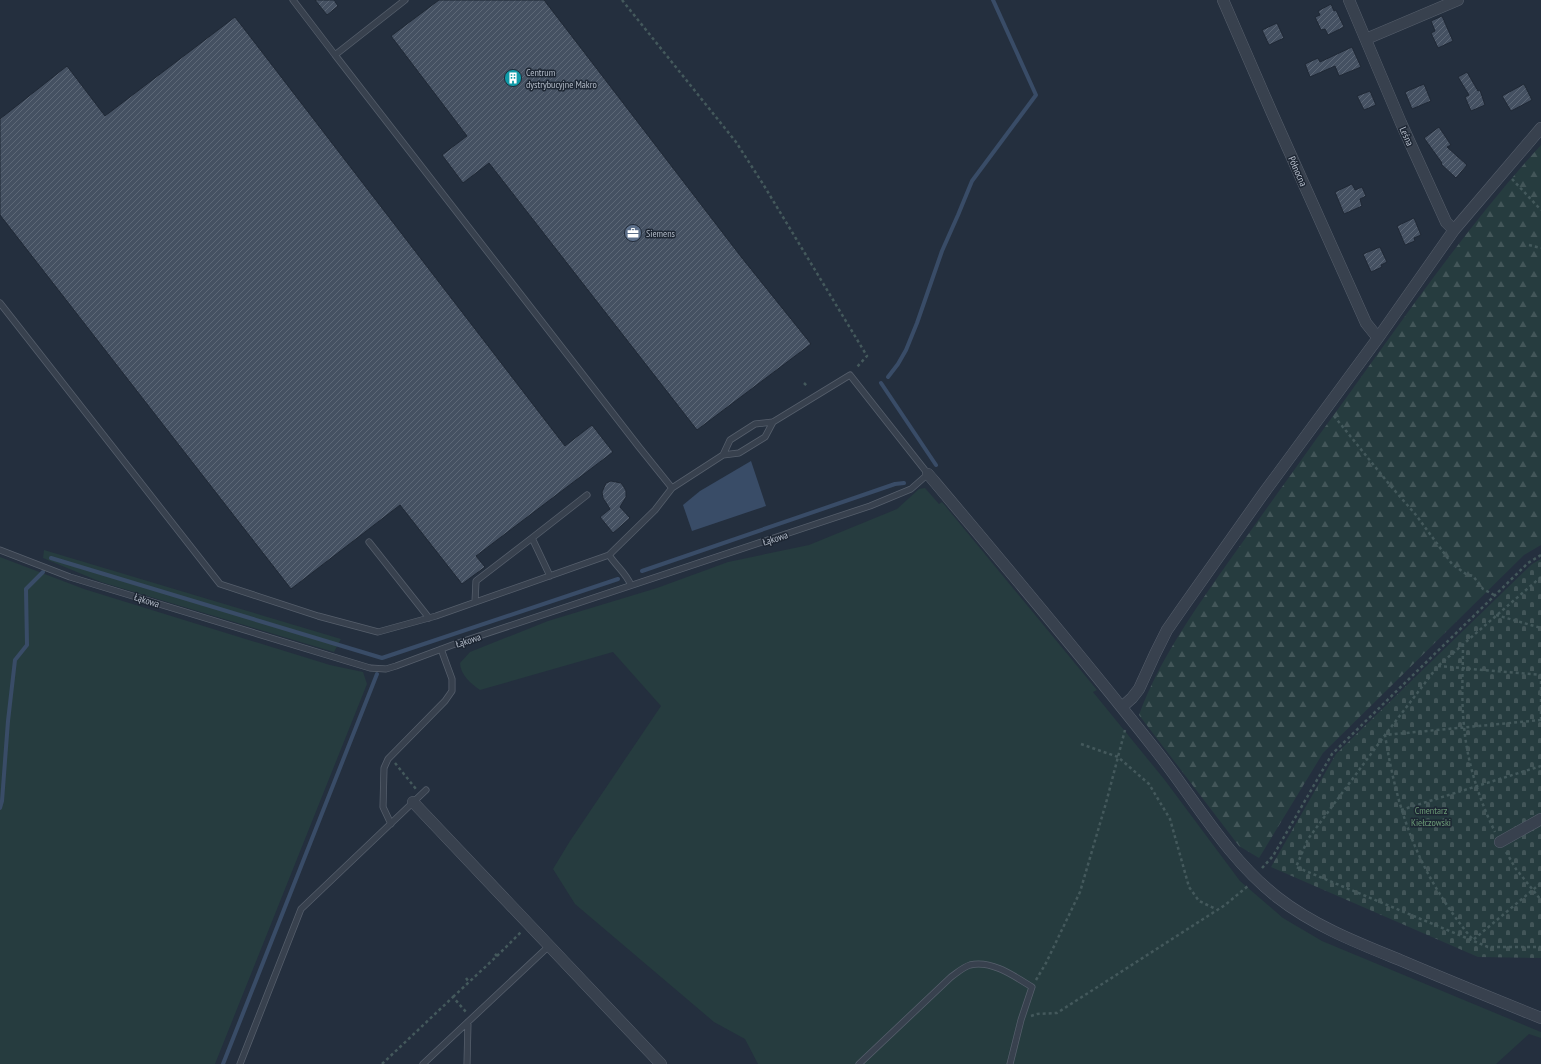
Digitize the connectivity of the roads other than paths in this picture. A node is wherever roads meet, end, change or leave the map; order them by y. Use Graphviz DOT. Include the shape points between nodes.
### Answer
graph roads {
  1 [pos="293,0"];
  2 [pos="405,0"];
  3 [pos="1223,0"];
  4 [pos="1349,0"];
  5 [pos="1458,0"];
  6 [pos="1366,39"];
  7 [pos="335,54"];
  8 [pos="1541,128"];
  9 [pos="1454,230"];
  10 [pos="0,303"];
  11 [pos="1378,338"];
  12 [pos="773,422"];
  13 [pos="723,455"];
  14 [pos="928,474"];
  15 [pos="672,488"];
  16 [pos="587,495"];
  17 [pos="532,538"];
  18 [pos="369,542"];
  19 [pos="0,550"];
  20 [pos="608,555"];
  21 [pos="550,576"];
  22 [pos="631,585"];
  23 [pos="475,602"];
  24 [pos="429,618"];
  25 [pos="441,649"];
  26 [pos="1122,707"];
  27 [pos="426,790"];
  28 [pos="417,799"];
  29 [pos="1541,819"];
  30 [pos="391,824"];
  31 [pos="1500,842"];
  32 [pos="549,946"];
  33 [pos="1541,1018"];
  34 [pos="468,1022"];
  35 [pos="240,1064"];
  36 [pos="424,1064"];
  37 [pos="467,1064"];
  38 [pos="661,1064"];
  39 [pos="860,1064"];
  40 [pos="1010,1064"];
  1 -- 7 [label="lane"];
  2 -- 7 [label="lane"];
  3 -- 11 [label="street, Północna" via="1366,324"];
  4 -- 6 [label="street, Leśna"];
  5 -- 6 [label="street"];
  6 -- 9 [label="street, Leśna" via="1446,222"];
  7 -- 15 [label="lane"];
  8 -- 9 [label="street"];
  9 -- 11 [label="street"];
  10 -- 24 [label="lane" via="220,584 318,616 378,632"];
  11 -- 26 [label="street" via="1167,630 1139,689"];
  12 -- 13 [label="lane" via="765,437 739,453"];
  12 -- 13 [label="lane" via="755,424 734,437"];
  12 -- 14 [label="lane" via="850,375"];
  13 -- 15 [label="lane"];
  14 -- 22 [label="lane, Łąkowa" via="911,489 890,499"];
  14 -- 26 [label="street"];
  15 -- 20 [label="lane" via="655,510"];
  16 -- 17 [label="lane"];
  17 -- 21 [label="lane"];
  17 -- 23 [label="lane" via="476,581"];
  18 -- 24 [label="lane"];
  19 -- 25 [label="lane, Łąkowa" via="70,577 370,668 386,669"];
  20 -- 21 [label="lane"];
  20 -- 22 [label="lane" via="627,575"];
  21 -- 23 [label="lane"];
  22 -- 25 [label="lane, Łąkowa"];
  23 -- 24 [label="lane"];
  25 -- 30 [label="lane" via="452,679 452,691 388,759 384,768 383,807"];
  26 -- 33 [label="street" via="1177,776 1223,842 1276,896 1305,917 1343,937"];
  27 -- 28 [label="lane"];
  28 -- 30 [label="lane"];
  28 -- 32 [label="street"];
  29 -- 31 [label="street"];
  30 -- 35 [label="lane" via="302,909"];
  32 -- 34 [label="lane"];
  32 -- 38 [label="street"];
  34 -- 36 [label="lane"];
  34 -- 37 [label="lane"];
  39 -- 40 [label="lane" via="951,977 963,968 981,964 992,966 1032,987"];
}
